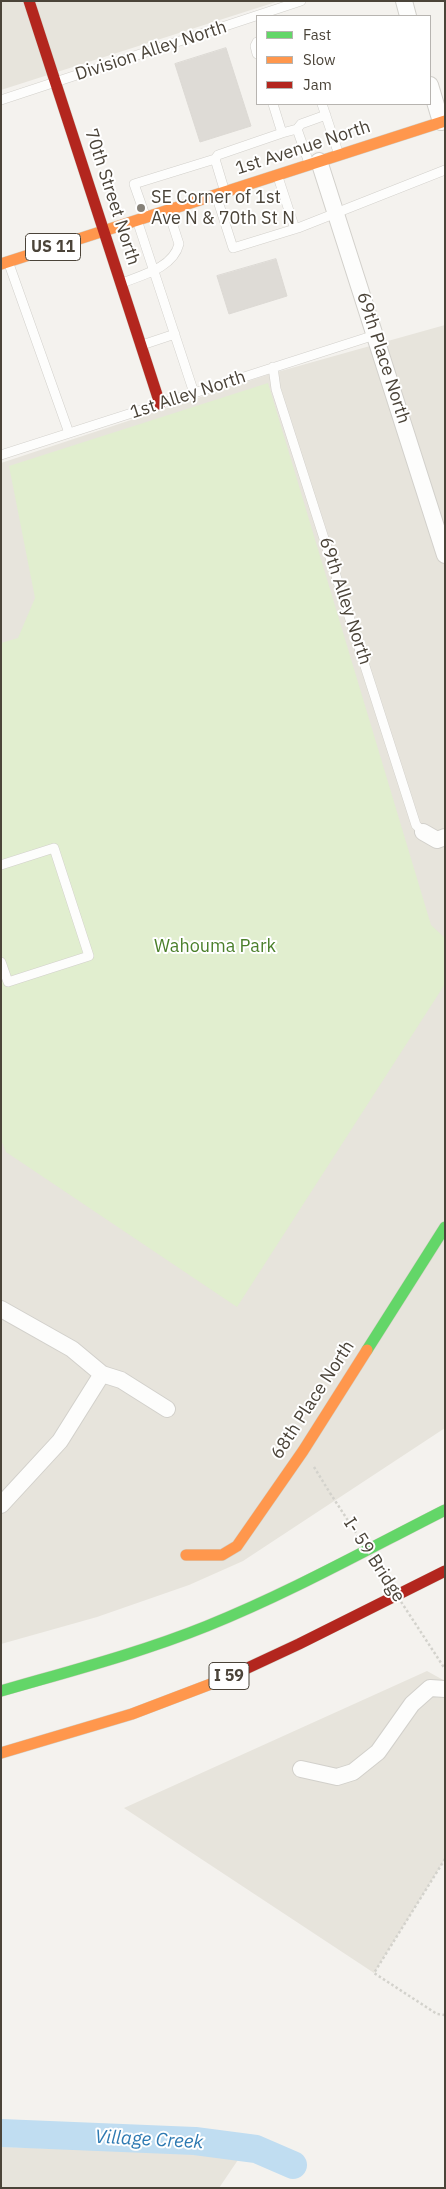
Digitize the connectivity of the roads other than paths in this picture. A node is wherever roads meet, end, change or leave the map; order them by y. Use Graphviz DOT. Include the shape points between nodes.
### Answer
graph roads {
  1 [pos="29,1"];
  2 [pos="301,1"];
  3 [pos="404,1"];
  4 [pos="259,15"];
  5 [pos="408,15"];
  6 [pos="256,16"];
  7 [pos="56,82"];
  8 [pos="431,88"];
  9 [pos="1,100"];
  10 [pos="273,105"];
  11 [pos="322,105"];
  12 [pos="326,115"];
  13 [pos="444,125"];
  14 [pos="297,129"];
  15 [pos="282,133"];
  16 [pos="338,155"];
  17 [pos="215,159"];
  18 [pos="314,163"];
  19 [pos="445,170"];
  20 [pos="277,175"];
  21 [pos="221,193"];
  22 [pos="168,210"];
  23 [pos="336,212"];
  24 [pos="141,219"];
  25 [pos="295,229"];
  26 [pos="105,230"];
  27 [pos="5,263"];
  28 [pos="154,271"];
  29 [pos="122,283"];
  30 [pos="175,334"];
  31 [pos="376,335"];
  32 [pos="142,345"];
  33 [pos="273,367"];
  34 [pos="194,393"];
  35 [pos="160,404"];
  36 [pos="69,433"];
  37 [pos="1,455"];
  38 [pos="445,556"];
  39 [pos="423,832"];
  40 [pos="445,837"];
  41 [pos="1,865"];
  42 [pos="1,962"];
  43 [pos="4,981"];
  44 [pos="445,1226"];
  45 [pos="1,1309"];
  46 [pos="102,1374"];
  47 [pos="167,1409"];
  48 [pos="1,1505"];
  49 [pos="445,1510"];
  50 [pos="186,1555"];
  51 [pos="445,1571"];
  52 [pos="445,1688"];
  53 [pos="1,1690"];
  54 [pos="1,1753"];
  55 [pos="301,1769"];
  1 -- 7 [label="main road, 70th Street North"];
  2 -- 4 [label="lane, Division Alley North"];
  3 -- 5 [label="street"];
  6 -- 7 [label="lane, Division Alley North"];
  7 -- 9 [label="lane, Division Alley North"];
  7 -- 26 [label="main road, 70th Street North"];
  8 -- 13 [label="street"];
  10 -- 15 [label="lane"];
  11 -- 12 [label="lane"];
  12 -- 14 [label="lane" via="301,124"];
  12 -- 16 [label="lane"];
  13 -- 16 [label="main road, 1st Avenue North / US 11"];
  14 -- 15 [label="lane"];
  14 -- 18 [label="lane"];
  15 -- 17 [label="lane" via="218,155"];
  16 -- 18 [label="main road, 1st Avenue North / US 11"];
  17 -- 21 [label="lane"];
  17 -- 24 [label="lane" via="134,184"];
  18 -- 20 [label="main road, 1st Avenue North / US 11"];
  18 -- 23 [label="street, 69th Place North"];
  19 -- 23 [label="lane"];
  20 -- 21 [label="main road, 1st Avenue North / US 11"];
  20 -- 25 [label="lane"];
  21 -- 22 [label="main road, 1st Avenue North / US 11"];
  21 -- 25 [label="lane" via="232,248"];
  22 -- 24 [label="main road, 1st Avenue North / US 11"];
  22 -- 28 [label="lane" via="180,244 174,256"];
  23 -- 25 [label="lane"];
  23 -- 31 [label="street, 69th Place North"];
  24 -- 26 [label="main road, 1st Avenue North / US 11"];
  24 -- 28 [label="lane"];
  26 -- 27 [label="main road, 1st Avenue North / US 11"];
  26 -- 29 [label="main road, 70th Street North"];
  27 -- 36 [label="lane"];
  28 -- 29 [label="lane"];
  28 -- 30 [label="lane"];
  29 -- 32 [label="main road, 70th Street North"];
  30 -- 32 [label="lane"];
  30 -- 34 [label="lane"];
  31 -- 33 [label="lane, 1st Alley North"];
  31 -- 38 [label="street, 69th Place North"];
  32 -- 35 [label="main road, 70th Street North"];
  33 -- 34 [label="lane, 1st Alley North"];
  33 -- 39 [label="lane, 69th Alley North" via="276,389 416,825"];
  34 -- 35 [label="lane, 1st Alley North"];
  35 -- 36 [label="lane, 1st Alley North"];
  36 -- 37 [label="lane, 1st Alley North"];
  39 -- 40 [label="street" via="437,840"];
  41 -- 43 [label="lane" via="54,848 89,956"];
  42 -- 43 [label="lane"];
  44 -- 50 [label="main road, 68th Place North" via="303,1451 237,1546 222,1555"];
  45 -- 46 [label="street" via="72,1349"];
  46 -- 47 [label="street" via="121,1380"];
  46 -- 48 [label="street" via="60,1442"];
  49 -- 53 [label="main road" via="206,1626 111,1659"];
  51 -- 54 [label="main road, I 59" via="296,1647 239,1672 149,1708"];
  52 -- 55 [label="street" via="430,1688 412,1704 378,1752 353,1772 337,1776"];
}
